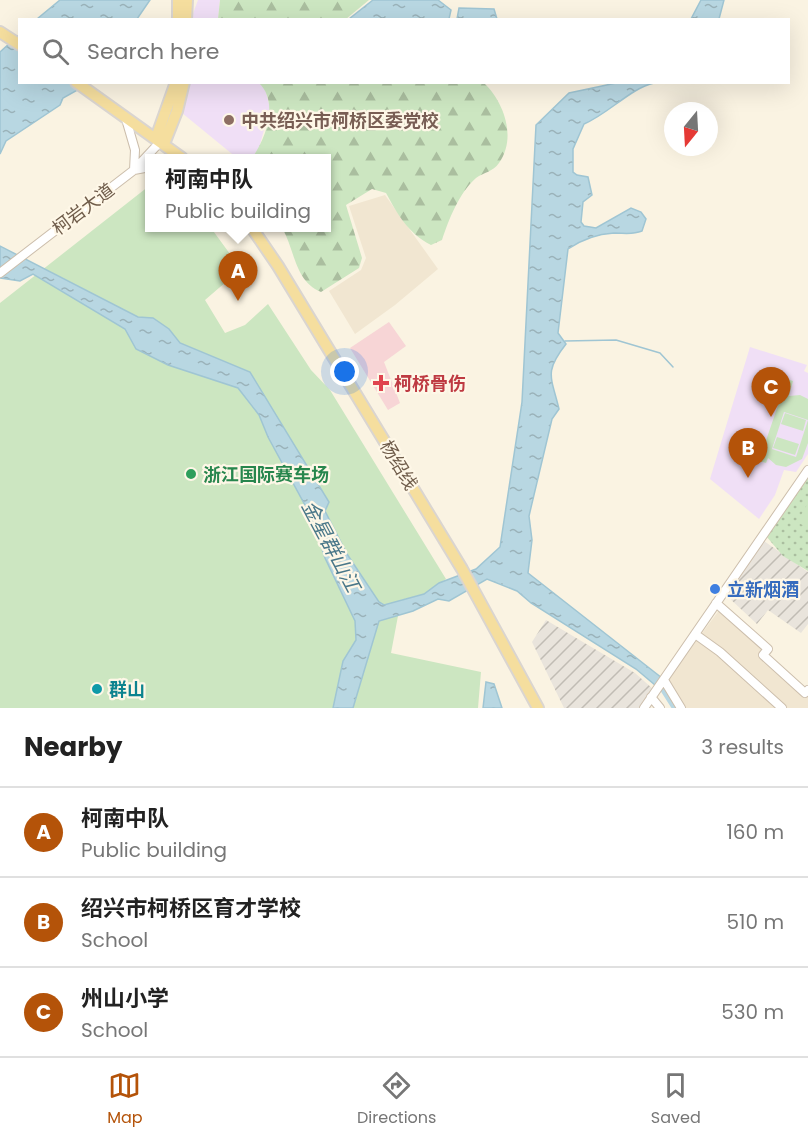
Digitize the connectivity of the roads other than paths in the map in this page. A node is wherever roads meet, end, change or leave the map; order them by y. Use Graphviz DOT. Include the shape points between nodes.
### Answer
graph roads {
  1 [pos="178,0"];
  2 [pos="187,0"];
  3 [pos="178,18"];
  4 [pos="186,18"];
  5 [pos="4,35"];
  6 [pos="18,44"];
  7 [pos="175,84"];
  8 [pos="184,84"];
  9 [pos="80,86"];
  10 [pos="125,116"];
  11 [pos="160,141"];
  12 [pos="148,154"];
  13 [pos="176,154"];
  14 [pos="145,158"];
  15 [pos="145,168"];
  16 [pos="134,170"];
  17 [pos="255,232"];
  18 [pos="0,273"];
  19 [pos="808,470"];
  20 [pos="716,603"];
  21 [pos="695,634"];
  22 [pos="664,680"];
  23 [pos="808,690"];
  24 [pos="651,697"];
  25 [pos="538,708"];
  26 [pos="644,708"];
  27 [pos="660,708"];
  28 [pos="681,708"];
  29 [pos="782,708"];
  1 -- 3 [label="main road"];
  2 -- 4 [label="main road"];
  5 -- 6 [label="main road"];
  7 -- 11 [label="main road, 柯岩大道"];
  8 -- 11 [label="main road, 柯岩大道" via="177,111"];
  9 -- 10 [label="main road"];
  10 -- 11 [label="main road"];
  10 -- 16 [label="street" via="135,150"];
  11 -- 12 [label="street, 柯岩大道"];
  11 -- 13 [label="main road"];
  14 -- 16 [label="street, 柯岩大道"];
  15 -- 16 [label="street"];
  16 -- 18 [label="street, 柯岩大道"];
  17 -- 25 [label="main road, 杨绍线" via="462,569"];
  19 -- 20 [label="street"];
  20 -- 21 [label="street"];
  20 -- 23 [label="street" via="768,650 763,655 805,693"];
  21 -- 22 [label="street"];
  21 -- 29 [label="street"];
  22 -- 24 [label="street"];
  22 -- 28 [label="street"];
  24 -- 26 [label="street"];
  24 -- 27 [label="street"];
}
